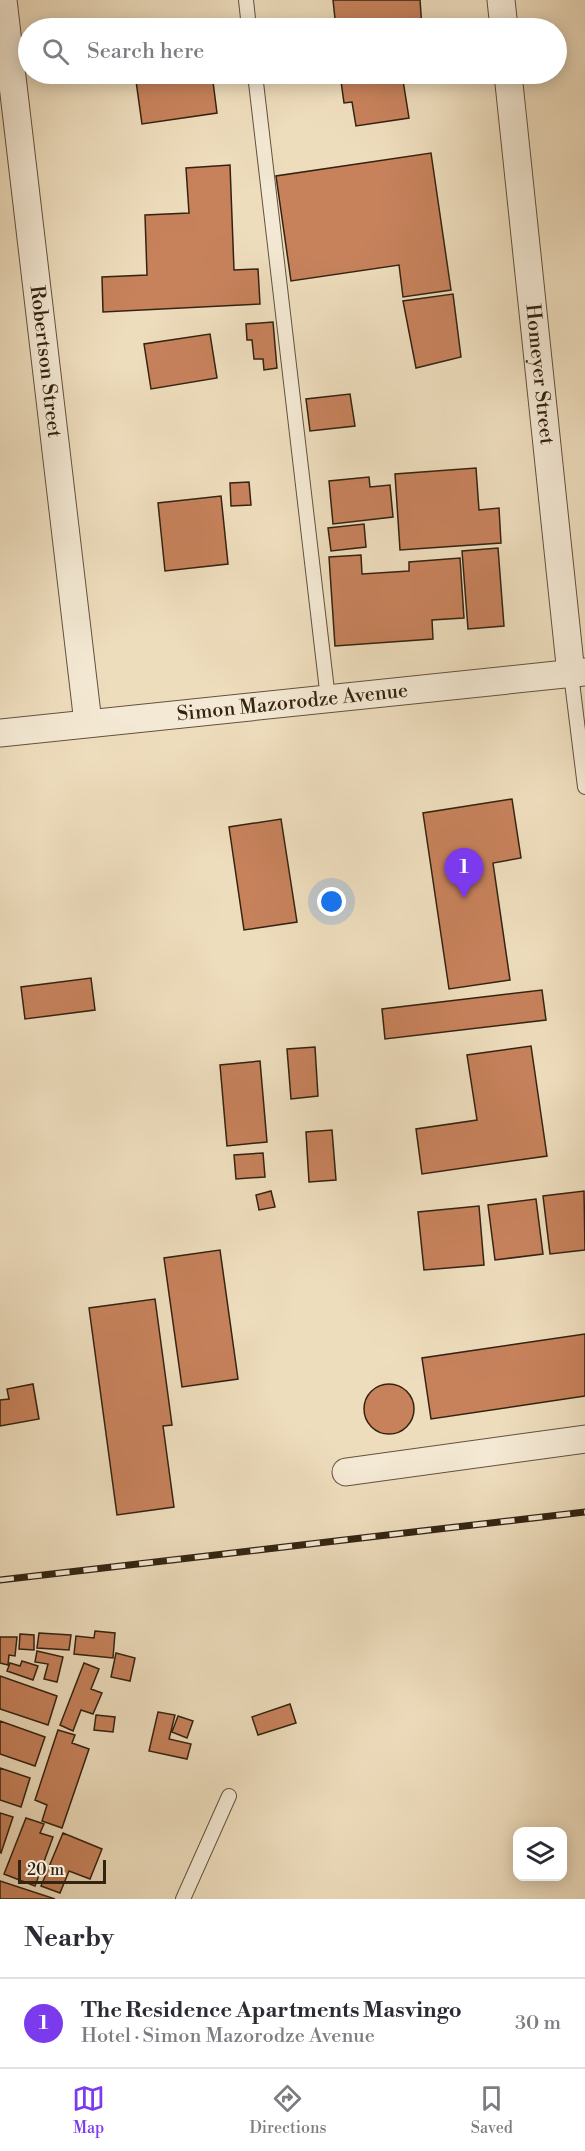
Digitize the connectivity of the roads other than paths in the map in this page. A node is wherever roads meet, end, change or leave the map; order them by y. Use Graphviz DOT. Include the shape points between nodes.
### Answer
graph roads {
  1 [pos="3,0"];
  2 [pos="246,0"];
  3 [pos="501,0"];
  4 [pos="248,18"];
  5 [pos="503,18"];
  6 [pos="256,84"];
  7 [pos="509,84"];
  8 [pos="578,673"];
  9 [pos="328,699"];
  10 [pos="88,723"];
  11 [pos="0,733"];
  12 [pos="585,787"];
  13 [pos="585,1439"];
  14 [pos="346,1472"];
  15 [pos="229,1796"];
  16 [pos="183,1899"];
  1 -- 10 [label="street, Robertson Street"];
  2 -- 4 [label="lane"];
  3 -- 5 [label="street"];
  6 -- 9 [label="lane"];
  7 -- 8 [label="street, Homeyer Street"];
  8 -- 9 [label="street, Simon Mazorodze Avenue"];
  8 -- 12 [label="lane"];
  9 -- 10 [label="street, Simon Mazorodze Avenue"];
  10 -- 11 [label="street, Simon Mazorodze Avenue"];
  13 -- 14 [label="street"];
  15 -- 16 [label="lane"];
}
